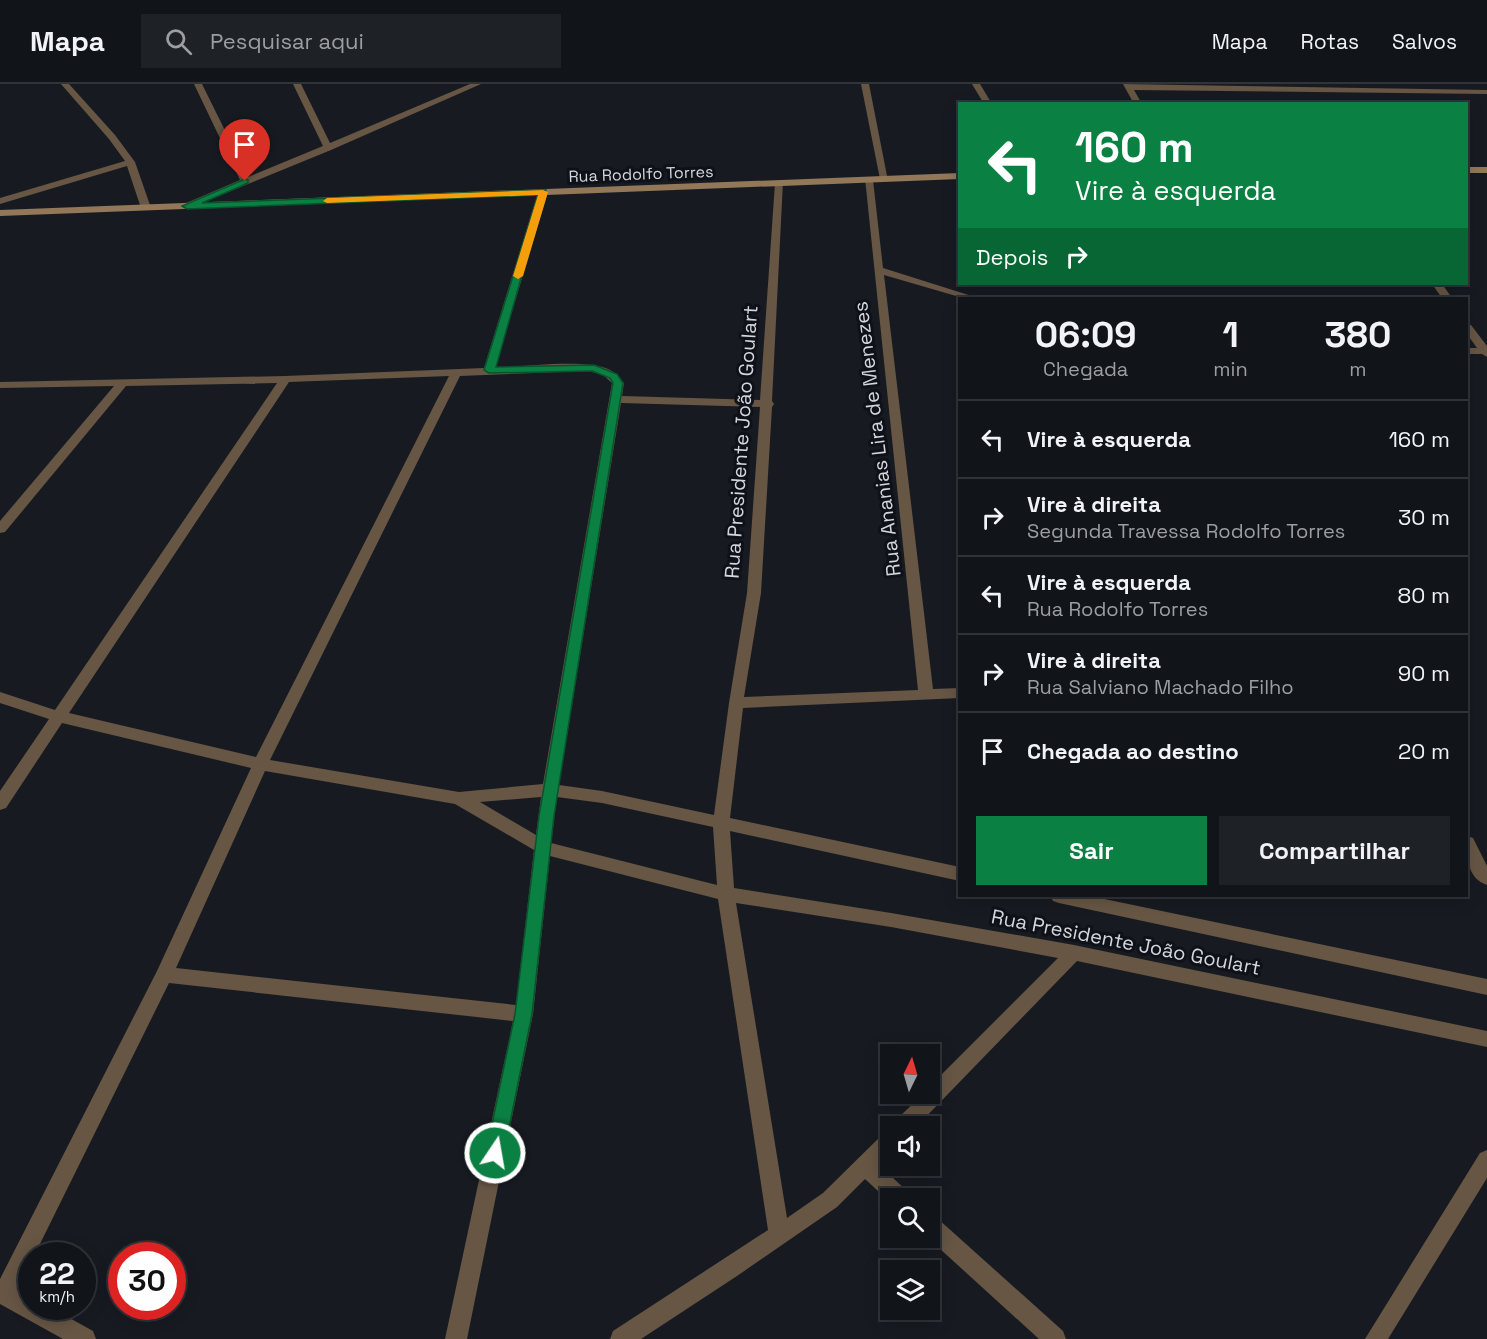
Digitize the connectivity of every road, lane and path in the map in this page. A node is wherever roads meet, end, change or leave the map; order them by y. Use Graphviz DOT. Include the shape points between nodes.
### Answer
graph roads {
  1 [pos="65,84"];
  2 [pos="198,84"];
  3 [pos="297,84"];
  4 [pos="476,84"];
  5 [pos="865,84"];
  6 [pos="976,84"];
  7 [pos="1129,86"];
  8 [pos="1486,88"];
  9 [pos="987,102"];
  10 [pos="1137,102"];
  11 [pos="328,148"];
  12 [pos="130,162"];
  13 [pos="1468,170"];
  14 [pos="1487,170"];
  15 [pos="958,176"];
  16 [pos="885,179"];
  17 [pos="868,180"];
  18 [pos="245,181"];
  19 [pos="780,183"];
  20 [pos="543,192"];
  21 [pos="0,201"];
  22 [pos="187,206"];
  23 [pos="146,208"];
  24 [pos="0,213"];
  25 [pos="878,270"];
  26 [pos="970,297"];
  27 [pos="1468,328"];
  28 [pos="1468,351"];
  29 [pos="1486,353"];
  30 [pos="489,370"];
  31 [pos="456,373"];
  32 [pos="285,379"];
  33 [pos="123,382"];
  34 [pos="0,385"];
  35 [pos="615,399"];
  36 [pos="768,404"];
  37 [pos="0,529"];
  38 [pos="958,693"];
  39 [pos="926,695"];
  40 [pos="0,697"];
  41 [pos="736,703"];
  42 [pos="60,717"];
  43 [pos="260,764"];
  44 [pos="550,790"];
  45 [pos="459,798"];
  46 [pos="0,804"];
  47 [pos="721,823"];
  48 [pos="1468,845"];
  49 [pos="544,848"];
  50 [pos="958,874"];
  51 [pos="1487,878"];
  52 [pos="726,894"];
  53 [pos="1064,897"];
  54 [pos="1074,953"];
  55 [pos="164,975"];
  56 [pos="1487,987"];
  57 [pos="524,1014"];
  58 [pos="1487,1039"];
  59 [pos="914,1116"];
  60 [pos="880,1151"];
  61 [pos="1487,1160"];
  62 [pos="865,1166"];
  63 [pos="889,1188"];
  64 [pos="940,1234"];
  65 [pos="779,1235"];
  66 [pos="2,1293"];
  67 [pos="85,1339"];
  68 [pos="456,1339"];
  69 [pos="621,1339"];
  70 [pos="1055,1339"];
  71 [pos="1376,1339"];
  1 -- 12 [label="street"];
  2 -- 18 [label="street"];
  3 -- 11 [label="street"];
  4 -- 11 [label="street"];
  5 -- 16 [label="street"];
  6 -- 9 [label="street"];
  7 -- 8 [label="street"];
  7 -- 10 [label="street"];
  11 -- 18 [label="street"];
  12 -- 21 [label="street"];
  12 -- 23 [label="street"];
  13 -- 14 [label="main road"];
  15 -- 16 [label="main road, Rua Rodolfo Torres"];
  16 -- 17 [label="main road, Rua Rodolfo Torres"];
  17 -- 19 [label="main road, Rua Rodolfo Torres"];
  17 -- 25 [label="street, Rua Ananias Lira de Menezes"];
  18 -- 22 [label="street"];
  19 -- 20 [label="main road, Rua Rodolfo Torres"];
  19 -- 36 [label="street, Rua Presidente João Goulart"];
  20 -- 22 [label="main road, Rua Rodolfo Torres"];
  20 -- 30 [label="street"];
  22 -- 23 [label="main road, Rua Rodolfo Torres"];
  23 -- 24 [label="main road, Rua Rodolfo Torres"];
  25 -- 26 [label="street"];
  25 -- 39 [label="street, Rua Ananias Lira de Menezes"];
  27 -- 29 [label="street"];
  28 -- 29 [label="street"];
  30 -- 31 [label="street"];
  30 -- 35 [label="street" via="594,368 614,376 618,383"];
  31 -- 32 [label="street"];
  31 -- 43 [label="street"];
  32 -- 33 [label="street"];
  32 -- 42 [label="street"];
  33 -- 34 [label="street"];
  33 -- 37 [label="street"];
  35 -- 36 [label="street"];
  35 -- 44 [label="street"];
  36 -- 41 [label="street, Rua Presidente João Goulart" via="754,593"];
  38 -- 39 [label="street"];
  39 -- 41 [label="street"];
  40 -- 42 [label="street"];
  41 -- 47 [label="street, Rua Presidente João Goulart"];
  42 -- 43 [label="street"];
  42 -- 46 [label="street"];
  43 -- 45 [label="street"];
  43 -- 55 [label="street"];
  44 -- 45 [label="street"];
  44 -- 47 [label="street"];
  44 -- 49 [label="street"];
  45 -- 49 [label="street, Rua Presidente João Goulart"];
  47 -- 50 [label="street"];
  47 -- 52 [label="street, Rua Presidente João Goulart"];
  48 -- 51 [label="street"];
  49 -- 52 [label="street, Rua Presidente João Goulart"];
  49 -- 57 [label="street"];
  52 -- 54 [label="street, Rua Presidente João Goulart"];
  52 -- 65 [label="street, Rua Presidente João Goulart"];
  53 -- 56 [label="street, Rua Presidente João Goulart"];
  54 -- 58 [label="street, Rua Presidente João Goulart"];
  54 -- 59 [label="street"];
  55 -- 57 [label="street"];
  55 -- 66 [label="street"];
  57 -- 68 [label="street"];
  60 -- 62 [label="street"];
  61 -- 71 [label="street"];
  62 -- 63 [label="street"];
  62 -- 65 [label="street" via="830,1200"];
  64 -- 70 [label="street"];
  65 -- 69 [label="street"];
  66 -- 67 [label="street"];
}
